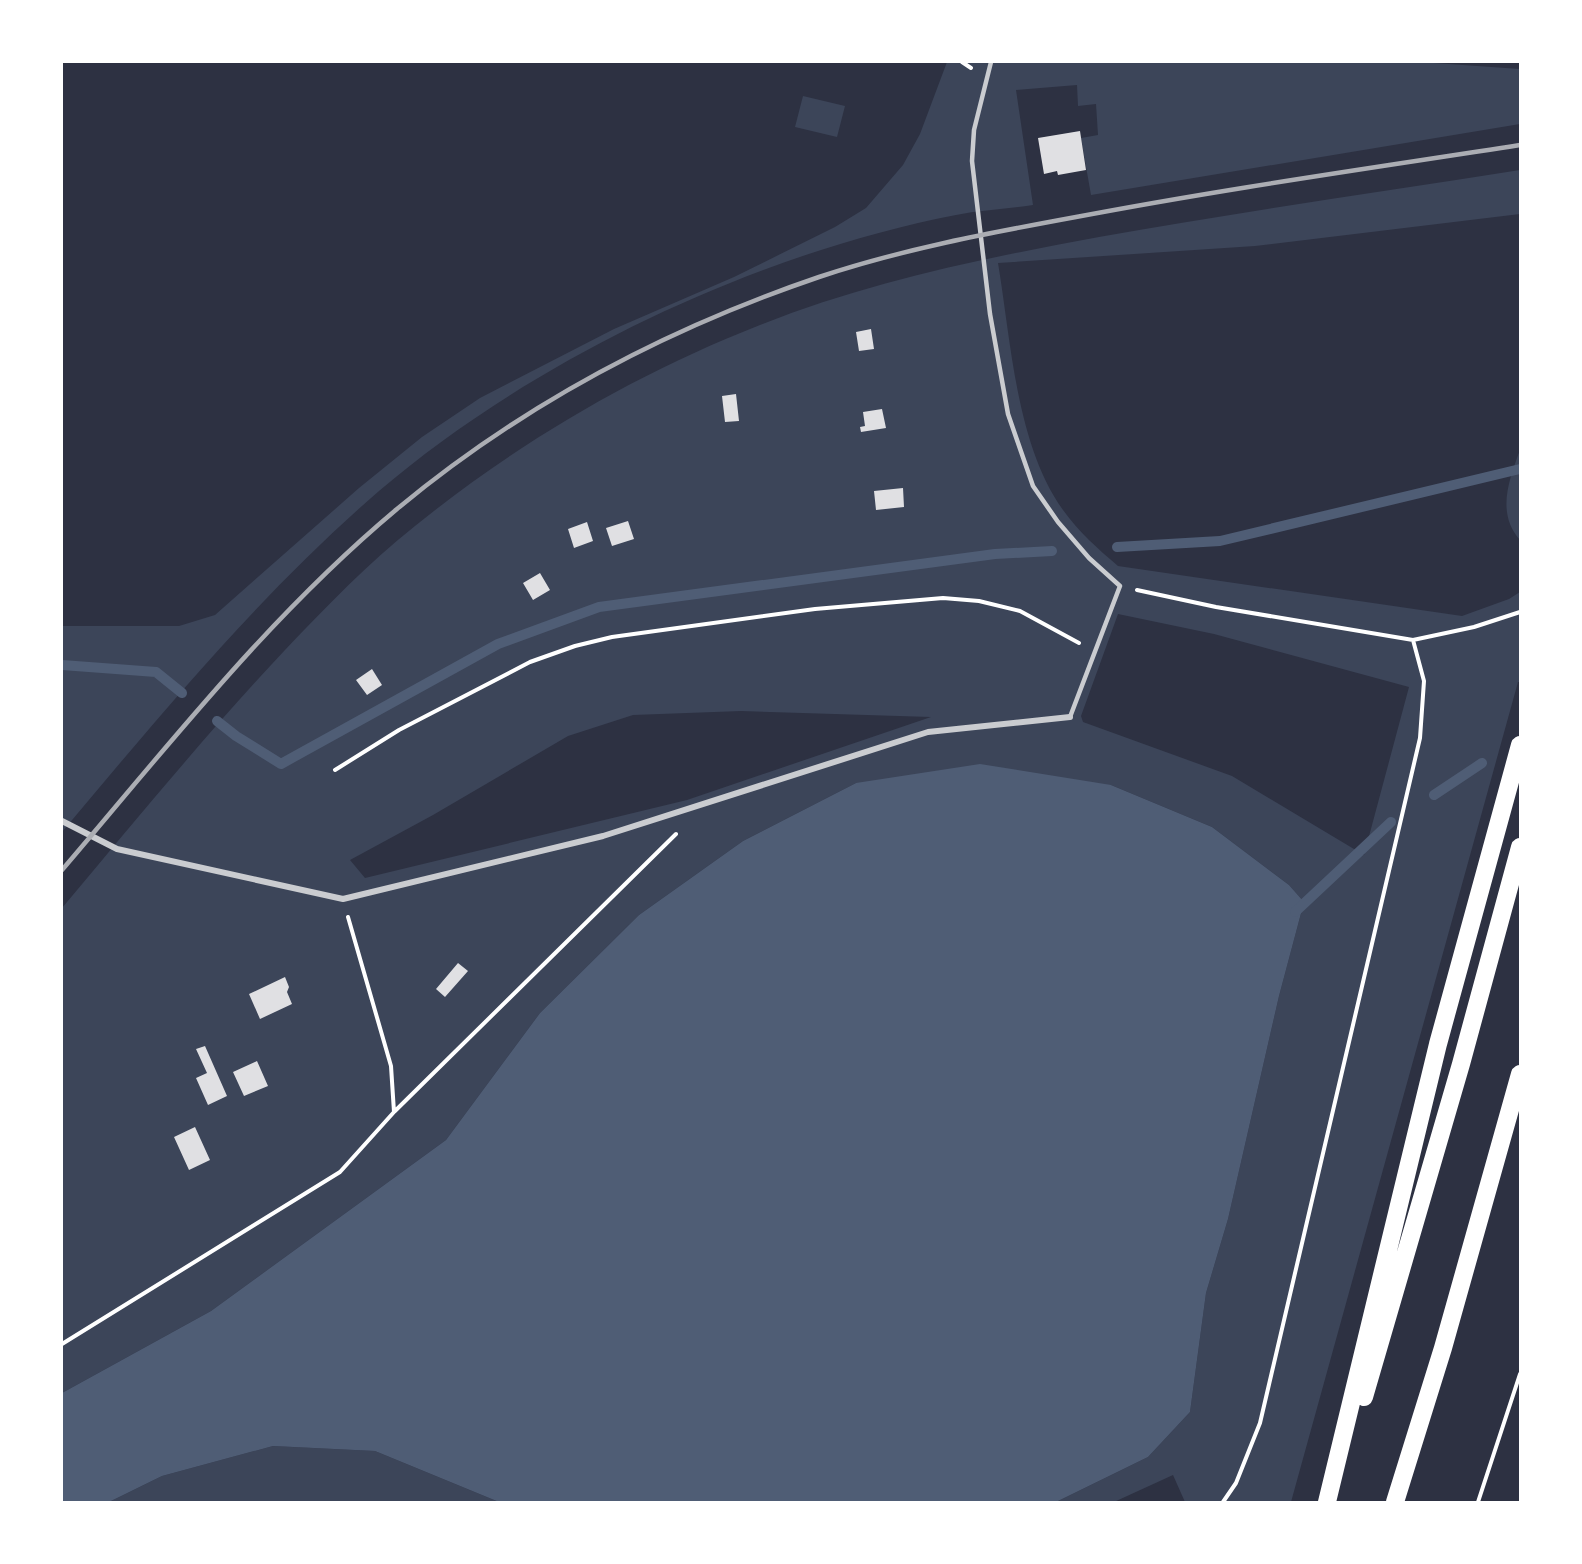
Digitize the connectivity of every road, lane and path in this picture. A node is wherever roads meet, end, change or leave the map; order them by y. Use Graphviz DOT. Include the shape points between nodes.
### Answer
graph roads {
  1 [pos="991,62"];
  2 [pos="1120,586"];
  3 [pos="1521,612"];
  4 [pos="1413,640"];
  5 [pos="1095,653"];
  6 [pos="1070,717"];
  7 [pos="1521,744"];
  8 [pos="335,770"];
  9 [pos="708,802"];
  10 [pos="62,821"];
  11 [pos="1521,847"];
  12 [pos="343,900"];
  13 [pos="1521,1074"];
  14 [pos="394,1112"];
  15 [pos="62,1344"];
  16 [pos="1521,1374"];
  17 [pos="1223,1503"];
  18 [pos="1327,1503"];
  19 [pos="1332,1503"];
  20 [pos="1395,1503"];
  21 [pos="1478,1503"];
  1 -- 2 [label="lane" via="976,119 972,161 990,314 1008,414 1032,486 1089,558"];
  2 -- 4 [label="path" via="1216,607"];
  2 -- 5 [label="lane"];
  3 -- 4 [label="path"];
  4 -- 17 [label="path" via="1424,681 1420,738 1260,1422 1236,1483"];
  5 -- 6 [label="lane"];
  5 -- 8 [label="path" via="1020,611 979,601 943,598 815,609 612,637 530,662 399,730"];
  6 -- 9 [label="street" via="928,732"];
  7 -- 18 [label="highway" via="1438,1044"];
  9 -- 12 [label="street" via="603,836"];
  9 -- 14 [label="path"];
  10 -- 12 [label="street" via="117,849"];
  11 -- 19 [label="highway"];
  12 -- 14 [label="path" via="391,1066"];
  13 -- 20 [label="highway"];
  14 -- 15 [label="path" via="340,1172"];
  16 -- 21 [label="path"];
}
